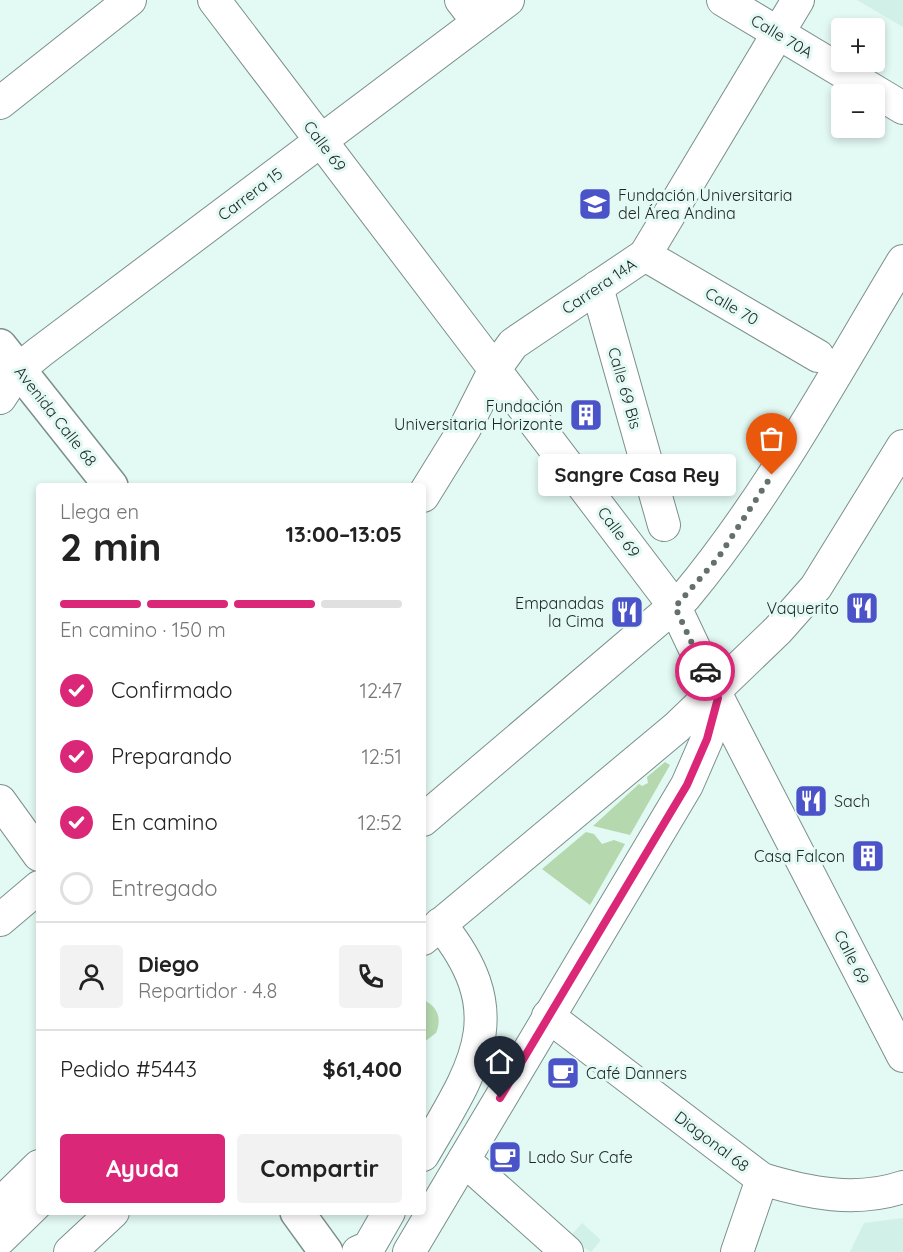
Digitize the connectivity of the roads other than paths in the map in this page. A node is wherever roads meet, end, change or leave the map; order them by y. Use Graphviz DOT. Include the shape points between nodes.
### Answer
graph roads {
  1 [pos="130,0"];
  2 [pos="214,0"];
  3 [pos="508,0"];
  4 [pos="723,0"];
  5 [pos="798,0"];
  6 [pos="470,11"];
  7 [pos="778,34"];
  8 [pos="0,103"];
  9 [pos="903,108"];
  10 [pos="321,141"];
  11 [pos="645,255"];
  12 [pos="903,261"];
  13 [pos="597,287"];
  14 [pos="818,356"];
  15 [pos="9,357"];
  16 [pos="495,369"];
  17 [pos="0,398"];
  18 [pos="903,446"];
  19 [pos="109,483"];
  20 [pos="426,491"];
  21 [pos="664,525"];
  22 [pos="675,607"];
  23 [pos="716,695"];
  24 [pos="0,801"];
  25 [pos="426,817"];
  26 [pos="36,851"];
  27 [pos="36,890"];
  28 [pos="0,920"];
  29 [pos="432,932"];
  30 [pos="548,1016"];
  31 [pos="903,1056"];
  32 [pos="426,1150"];
  33 [pos="464,1160"];
  34 [pos="36,1169"];
  35 [pos="762,1179"];
  36 [pos="903,1187"];
  37 [pos="0,1204"];
  38 [pos="36,1204"];
  39 [pos="83,1215"];
  40 [pos="109,1215"];
  41 [pos="387,1215"];
  42 [pos="311,1231"];
  43 [pos="0,1239"];
  44 [pos="44,1252"];
  45 [pos="70,1252"];
  46 [pos="344,1252"];
  47 [pos="358,1252"];
  48 [pos="409,1252"];
  49 [pos="567,1252"];
  50 [pos="737,1252"];
  1 -- 8 [label="street"];
  2 -- 10 [label="street, Calle 69"];
  3 -- 6 [label="street, Carrera 15"];
  4 -- 7 [label="street, Calle 70A"];
  5 -- 7 [label="street, Carrera 14A"];
  6 -- 10 [label="street, Carrera 15"];
  7 -- 9 [label="street, Calle 70A"];
  7 -- 11 [label="street, Carrera 14A"];
  10 -- 15 [label="street, Carrera 15"];
  10 -- 16 [label="street, Calle 69"];
  11 -- 13 [label="street, Carrera 14A"];
  11 -- 14 [label="street, Calle 70"];
  12 -- 22 [label="street" via="748,514 718,558"];
  13 -- 16 [label="street, Carrera 14A" via="513,344"];
  13 -- 21 [label="street, Calle 69 Bis"];
  15 -- 17 [label="street, Carrera 15"];
  15 -- 19 [label="main road, Avenida Calle 68"];
  16 -- 20 [label="street, Carrera 14A"];
  16 -- 22 [label="street, Calle 69"];
  18 -- 23 [label="street" via="816,587"];
  22 -- 23 [label="street, Calle 69"];
  22 -- 25 [label="street"];
  23 -- 29 [label="street"];
  23 -- 30 [label="street" via="707,739 687,785"];
  23 -- 31 [label="street, Calle 69"];
  24 -- 26 [label="street"];
  27 -- 28 [label="street"];
  29 -- 32 [label="street" via="473,972 481,1022 469,1074"];
  30 -- 33 [label="street"];
  30 -- 35 [label="street, Diagonal 68"];
  33 -- 48 [label="street"];
  33 -- 49 [label="street"];
  34 -- 37 [label="street"];
  35 -- 36 [label="street, Diagonal 68" via="800,1191 851,1196"];
  35 -- 50 [label="street"];
  38 -- 43 [label="street"];
  39 -- 44 [label="street"];
  40 -- 45 [label="street"];
  41 -- 47 [label="street" via="369,1246"];
  42 -- 46 [label="street"];
}
